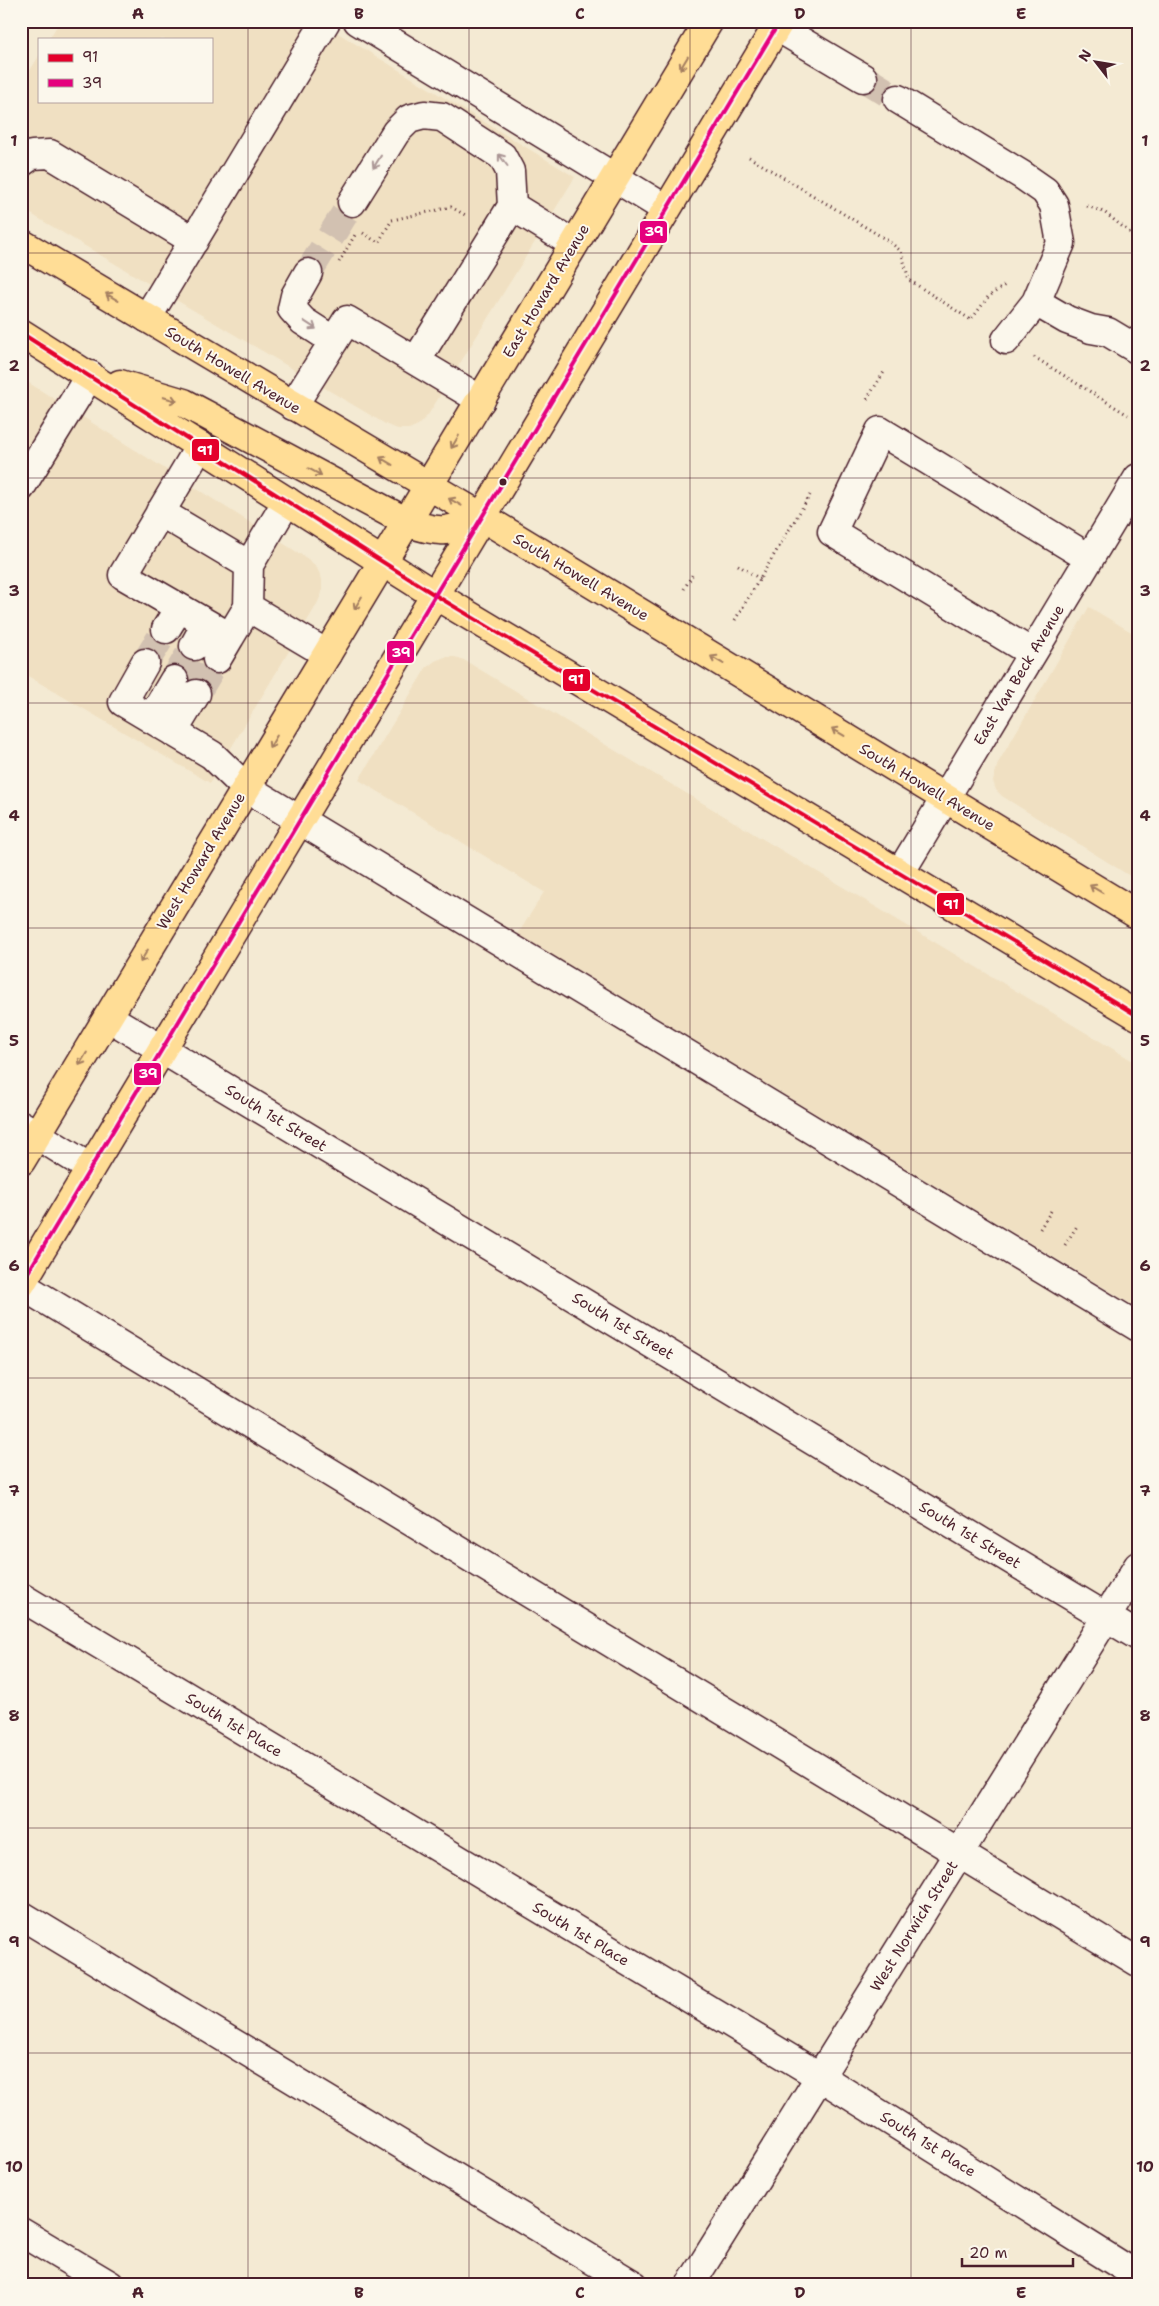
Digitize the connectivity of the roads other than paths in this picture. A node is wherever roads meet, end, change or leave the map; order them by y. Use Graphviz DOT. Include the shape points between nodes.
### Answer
graph roads {
  1 [pos="326,21"];
  2 [pos="358,21"];
  3 [pos="709,21"];
  4 [pos="778,24"];
  5 [pos="863,78"];
  6 [pos="898,99"];
  7 [pos="21,163"];
  8 [pos="615,178"];
  9 [pos="352,202"];
  10 [pos="512,206"];
  11 [pos="666,209"];
  12 [pos="194,241"];
  13 [pos="21,243"];
  14 [pos="574,244"];
  15 [pos="308,274"];
  16 [pos="1036,302"];
  17 [pos="147,318"];
  18 [pos="21,333"];
  19 [pos="1006,340"];
  20 [pos="334,341"];
  21 [pos="1138,350"];
  22 [pos="416,362"];
  23 [pos="90,375"];
  24 [pos="481,400"];
  25 [pos="293,406"];
  26 [pos="200,446"];
  27 [pos="1138,478"];
  28 [pos="21,487"];
  29 [pos="428,487"];
  30 [pos="287,501"];
  31 [pos="160,512"];
  32 [pos="482,517"];
  33 [pos="407,522"];
  34 [pos="1089,558"];
  35 [pos="383,562"];
  36 [pos="248,565"];
  37 [pos="435,595"];
  38 [pos="248,607"];
  39 [pos="1032,653"];
  40 [pos="327,654"];
  41 [pos="145,664"];
  42 [pos="185,687"];
  43 [pos="162,726"];
  44 [pos="245,787"];
  45 [pos="945,798"];
  46 [pos="300,819"];
  47 [pos="900,873"];
  48 [pos="1138,915"];
  49 [pos="1138,1016"];
  50 [pos="108,1017"];
  51 [pos="161,1049"];
  52 [pos="29,1130"];
  53 [pos="21,1161"];
  54 [pos="90,1168"];
  55 [pos="21,1285"];
  56 [pos="1138,1327"];
  57 [pos="1138,1566"];
  58 [pos="21,1597"];
  59 [pos="1107,1616"];
  60 [pos="1138,1636"];
  61 [pos="959,1853"];
  62 [pos="21,1915"];
  63 [pos="1138,1962"];
  64 [pos="819,2076"];
  65 [pos="21,2232"];
  66 [pos="1138,2276"];
  67 [pos="110,2285"];
  68 [pos="634,2285"];
  69 [pos="690,2285"];
  1 -- 12 [label="street"];
  2 -- 8 [label="street"];
  3 -- 8 [label="main road, East Howard Avenue, one-way"];
  4 -- 5 [label="street"];
  4 -- 11 [label="main road"];
  6 -- 16 [label="street" via="1045,191 1054,205 1060,243"];
  7 -- 12 [label="street" via="32,155 50,154"];
  8 -- 11 [label="street"];
  8 -- 14 [label="main road, East Howard Avenue"];
  10 -- 9 [label="street, one-way" via="510,171 502,156 442,117 424,115 409,119 396,132"];
  10 -- 14 [label="street"];
  10 -- 22 [label="street"];
  11 -- 32 [label="main road"];
  12 -- 17 [label="street"];
  17 -- 13 [label="main road, South Howell Avenue, one-way"];
  14 -- 24 [label="main road, East Howard Avenue"];
  15 -- 20 [label="street, one-way" via="295,296 292,309 303,322"];
  16 -- 19 [label="street"];
  16 -- 21 [label="street" via="1067,320 1108,332"];
  17 -- 25 [label="main road, South Howell Avenue"];
  18 -- 23 [label="main road"];
  20 -- 22 [label="street" via="347,320"];
  20 -- 25 [label="street"];
  22 -- 24 [label="street"];
  23 -- 26 [label="main road"];
  23 -- 28 [label="street"];
  23 -- 33 [label="main road, one-way" via="184,403"];
  24 -- 29 [label="main road, East Howard Avenue, one-way"];
  29 -- 25 [label="main road, South Howell Avenue, one-way"];
  26 -- 30 [label="main road"];
  26 -- 31 [label="street"];
  27 -- 34 [label="street, East Van Beck Avenue"];
  32 -- 29 [label="main road, South Howell Avenue, one-way"];
  29 -- 33 [label="main road, East Howard Avenue"];
  30 -- 35 [label="main road"];
  30 -- 36 [label="street"];
  31 -- 36 [label="street"];
  31 -- 38 [label="street" via="123,575 172,618 212,641"];
  32 -- 33 [label="main road" via="454,530 428,530"];
  32 -- 37 [label="main road"];
  45 -- 32 [label="main road, South Howell Avenue, one-way"];
  33 -- 35 [label="main road, East Howard Avenue"];
  34 -- 39 [label="street, East Van Beck Avenue"];
  34 -- 39 [label="street" via="880,431 832,532"];
  35 -- 37 [label="main road"];
  35 -- 40 [label="main road, West Howard Avenue, one-way"];
  36 -- 38 [label="street"];
  37 -- 46 [label="main road"];
  37 -- 47 [label="main road"];
  38 -- 40 [label="street"];
  39 -- 45 [label="street, East Van Beck Avenue"];
  40 -- 44 [label="main road, West Howard Avenue, one-way"];
  41 -- 43 [label="street" via="123,702"];
  42 -- 43 [label="street"];
  43 -- 44 [label="street" via="212,755"];
  44 -- 46 [label="street"];
  44 -- 50 [label="main road, West Howard Avenue, one-way"];
  45 -- 47 [label="street, East Van Beck Avenue"];
  48 -- 45 [label="main road, South Howell Avenue, one-way"];
  46 -- 51 [label="main road"];
  46 -- 56 [label="street"];
  47 -- 49 [label="main road"];
  50 -- 51 [label="street, South 1st Street"];
  50 -- 52 [label="main road, West Howard Avenue, one-way"];
  51 -- 54 [label="main road"];
  51 -- 59 [label="street, South 1st Street"];
  52 -- 53 [label="main road, West Howard Avenue"];
  52 -- 54 [label="street"];
  54 -- 55 [label="main road"];
  55 -- 61 [label="street"];
  57 -- 59 [label="street, West Norwich Street"];
  58 -- 64 [label="street, South 1st Place"];
  59 -- 60 [label="street, South 1st Street"];
  59 -- 61 [label="street, West Norwich Street"];
  61 -- 63 [label="street"];
  61 -- 64 [label="street, West Norwich Street"];
  62 -- 68 [label="street"];
  64 -- 66 [label="street, South 1st Place"];
  64 -- 69 [label="street, West Norwich Street"];
  65 -- 67 [label="street"];
}
